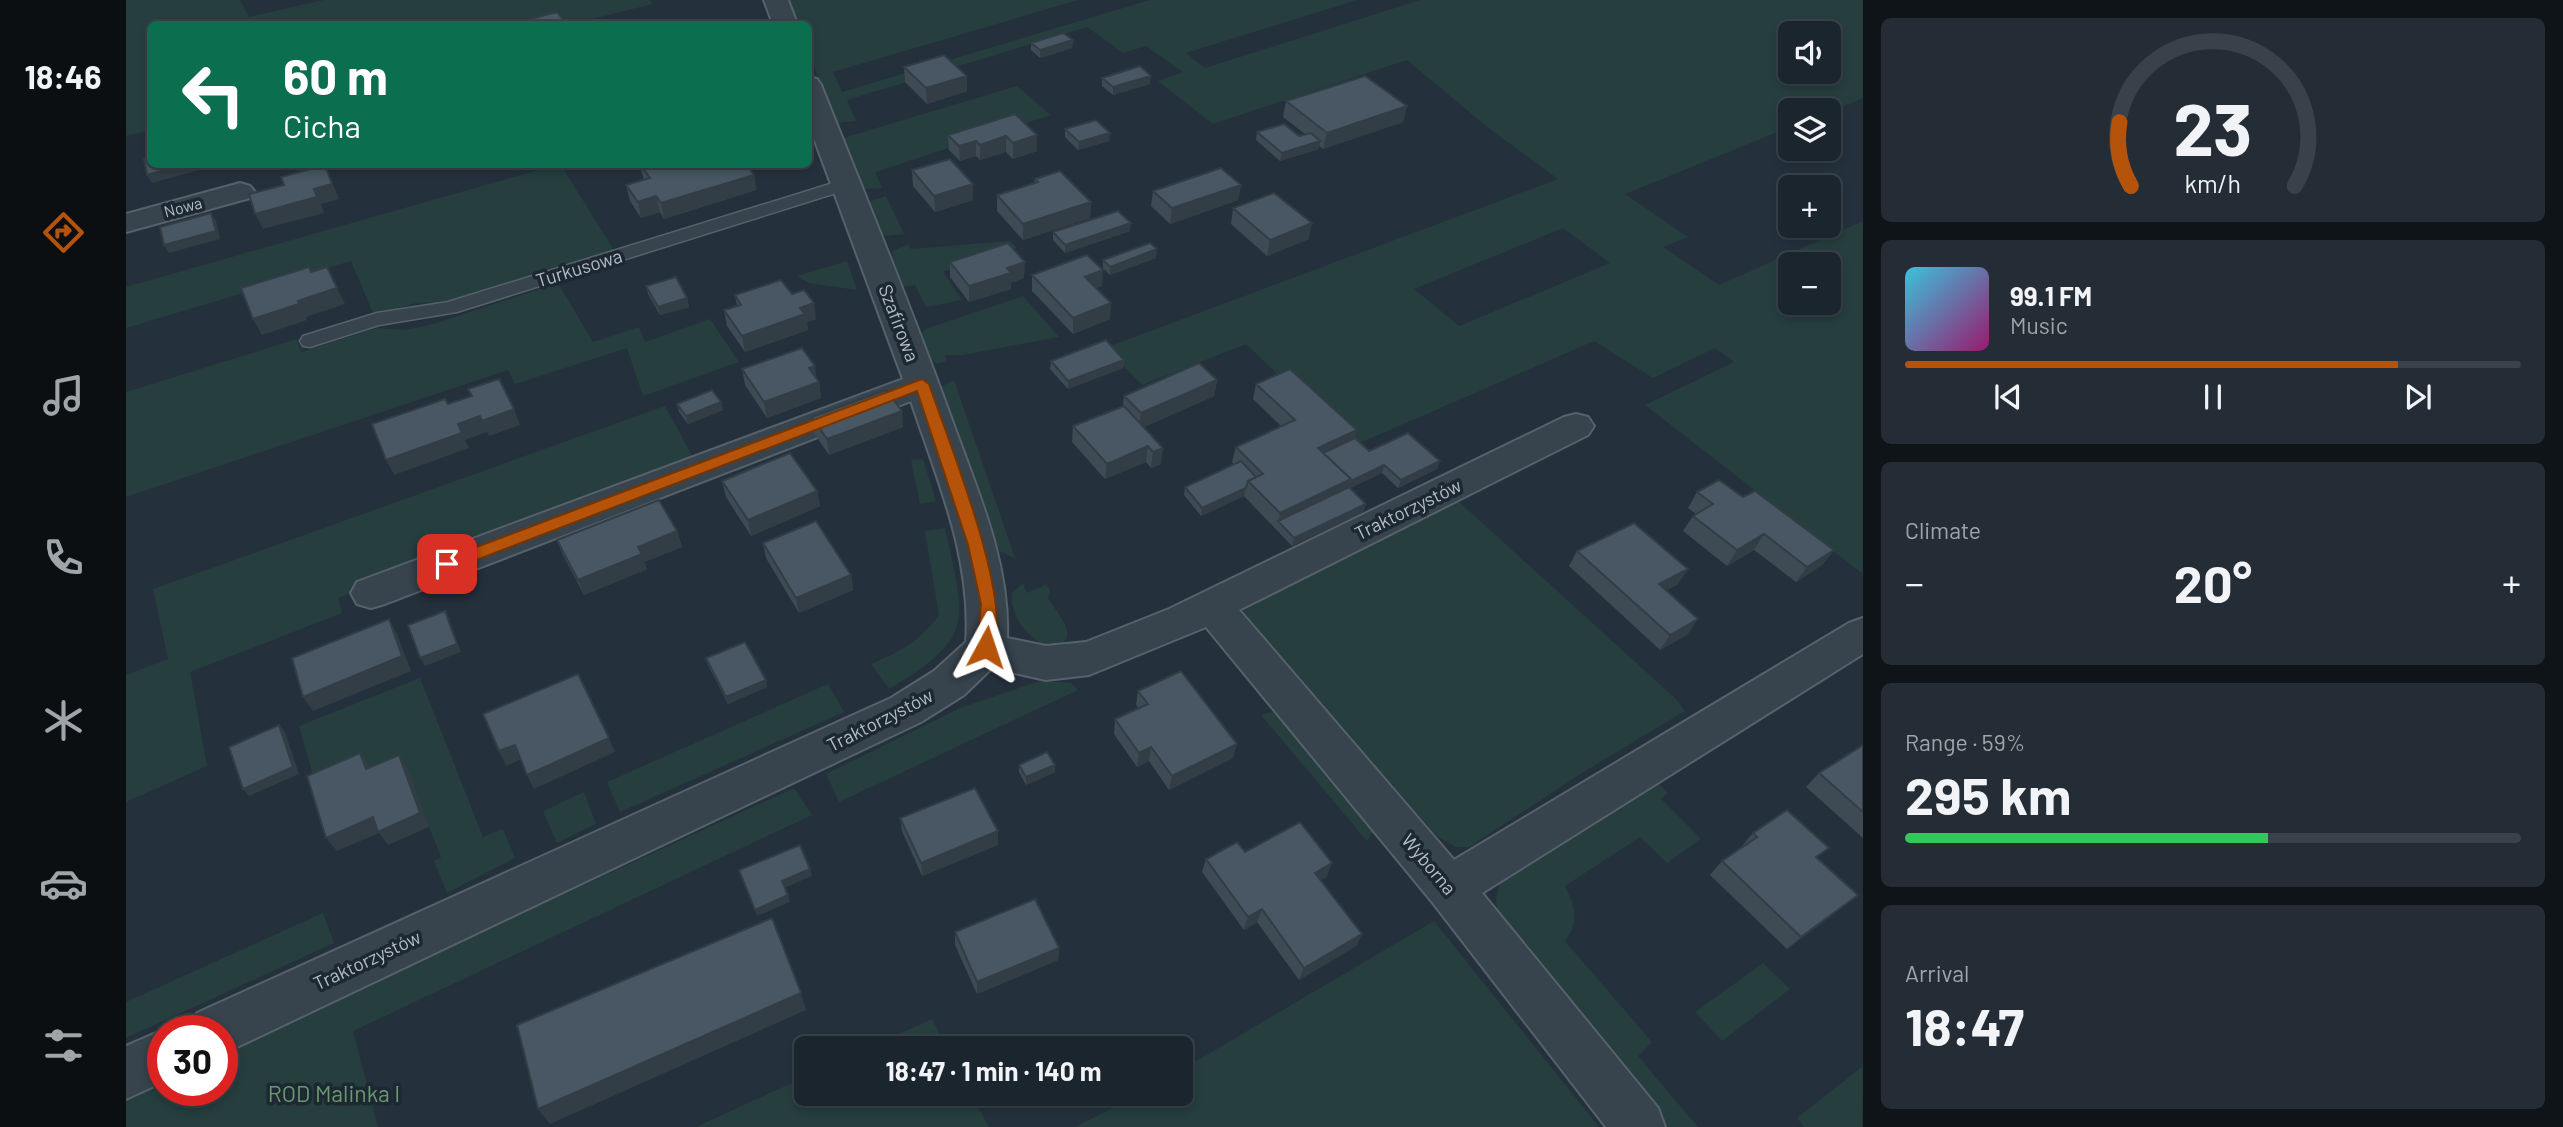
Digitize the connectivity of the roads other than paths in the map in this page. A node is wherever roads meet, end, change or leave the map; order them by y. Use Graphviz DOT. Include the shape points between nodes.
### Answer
graph roads {
  1 [pos="776,0"];
  2 [pos="784,21"];
  3 [pos="812,95"];
  4 [pos="846,184"];
  5 [pos="240,192"];
  6 [pos="126,223"];
  7 [pos="310,341"];
  8 [pos="922,384"];
  9 [pos="1576,426"];
  10 [pos="371,593"];
  11 [pos="1212,606"];
  12 [pos="1863,634"];
  13 [pos="986,647"];
  14 [pos="1449,888"];
  15 [pos="238,1020"];
  16 [pos="147,1063"];
  17 [pos="126,1073"];
  18 [pos="1639,1127"];
  1 -- 2 [label="street"];
  3 -- 4 [label="street, Szafirowa"];
  4 -- 7 [label="lane, Turkusowa" via="450,309 377,319"];
  4 -- 8 [label="street, Szafirowa"];
  5 -- 6 [label="street, Nowa"];
  8 -- 10 [label="street"];
  8 -- 13 [label="street, Szafirowa" via="976,545 989,604"];
  9 -- 11 [label="street, Traktorzystów"];
  11 -- 13 [label="street, Traktorzystów" via="1136,640 1068,662 1026,661"];
  11 -- 14 [label="street, Wyborna"];
  12 -- 14 [label="street"];
  13 -- 15 [label="street, Traktorzystów" via="953,680 906,710"];
  14 -- 18 [label="street, Wyborna"];
  16 -- 17 [label="street"];
}
